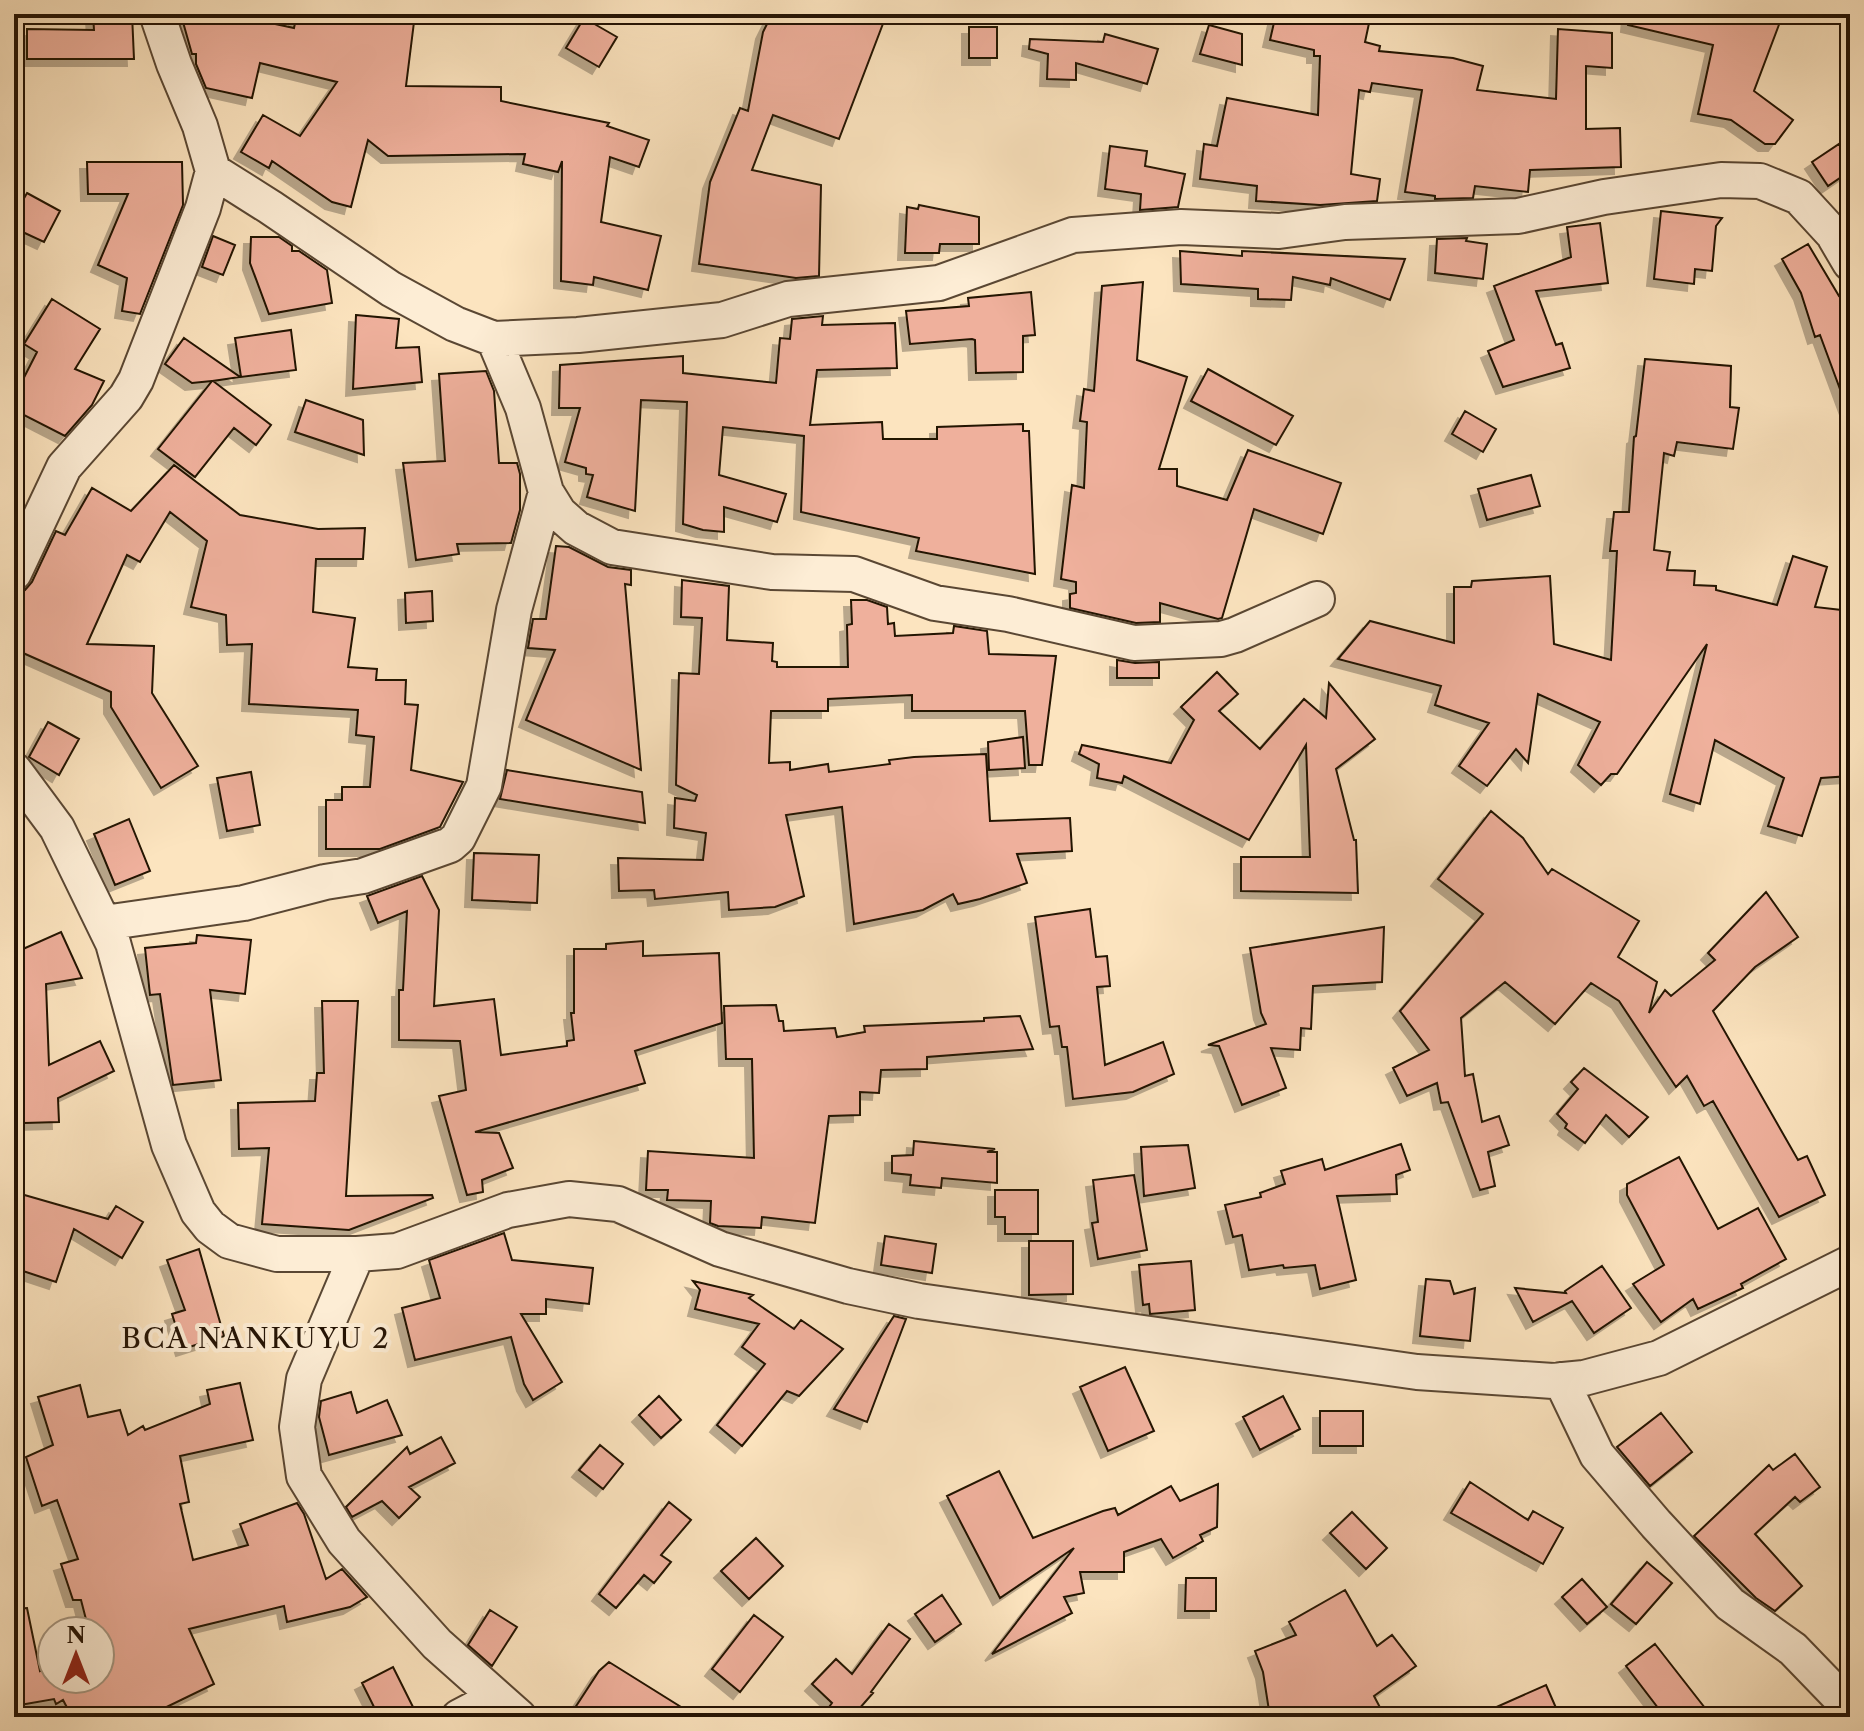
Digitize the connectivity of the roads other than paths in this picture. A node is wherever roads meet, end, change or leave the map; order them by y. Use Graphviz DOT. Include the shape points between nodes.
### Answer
graph roads {
  1 [pos="157,14"];
  2 [pos="213,171"];
  3 [pos="1850,263"];
  4 [pos="494,339"];
  5 [pos="546,492"];
  6 [pos="14,573"];
  7 [pos="1317,599"];
  8 [pos="14,770"];
  9 [pos="104,923"];
  10 [pos="357,1254"];
  11 [pos="1850,1263"];
  12 [pos="1561,1380"];
  13 [pos="507,1707"];
  14 [pos="1850,1708"];
  15 [pos="459,1717"];
  1 -- 2 [label="street"];
  2 -- 4 [label="street" via="391,289"];
  2 -- 6 [label="street" via="136,380 64,467"];
  3 -- 4 [label="street" via="1833,234 1799,197 1760,181 1721,180 1518,216 1345,222 1279,231 1181,227 1073,235 939,283 788,299 722,320"];
  4 -- 5 [label="street" via="523,408"];
  5 -- 7 [label="street" via="576,528 612,547 772,572 854,574 935,603 1134,643 1221,639"];
  5 -- 9 [label="street" via="514,610 484,786 458,838 363,876 244,903"];
  8 -- 9 [label="street" via="57,828"];
  9 -- 10 [label="street" via="169,1145 198,1212 229,1241 277,1254"];
  10 -- 12 [label="street" via="397,1251 508,1210 569,1199 618,1204 720,1249 919,1301 1417,1372"];
  10 -- 13 [label="street" via="304,1379 297,1427 304,1476 344,1541 437,1644"];
  11 -- 12 [label="street" via="1659,1358"];
  12 -- 14 [label="street" via="1597,1455 1656,1524 1730,1604 1793,1649"];
  13 -- 15 [label="street"];
}
